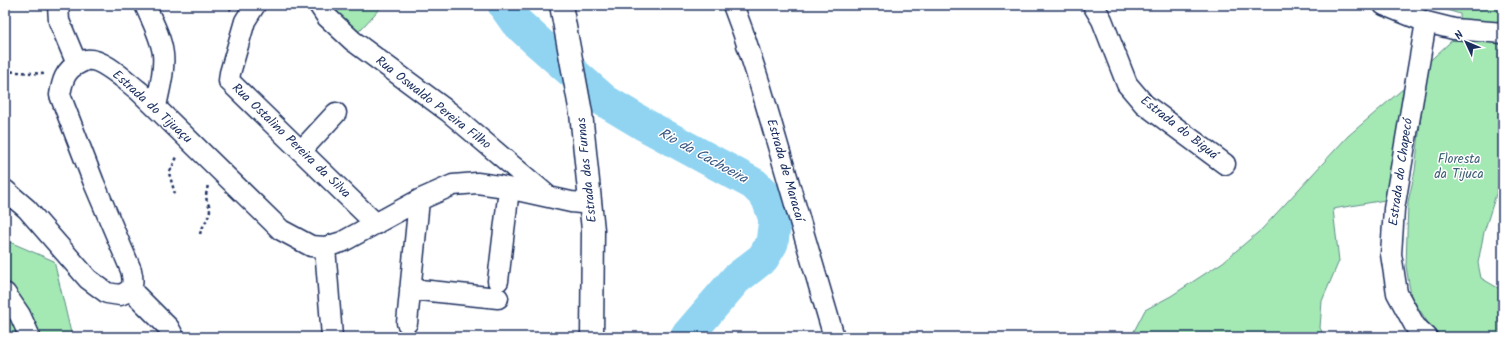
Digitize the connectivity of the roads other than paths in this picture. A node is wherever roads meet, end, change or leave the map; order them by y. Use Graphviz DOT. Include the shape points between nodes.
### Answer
graph roads {
  1 [pos="58,5"];
  2 [pos="145,5"];
  3 [pos="255,5"];
  4 [pos="319,5"];
  5 [pos="561,5"];
  6 [pos="733,5"];
  7 [pos="1093,5"];
  8 [pos="1384,5"];
  9 [pos="1426,22"];
  10 [pos="1503,33"];
  11 [pos="72,70"];
  12 [pos="156,107"];
  13 [pos="336,113"];
  14 [pos="301,151"];
  15 [pos="1225,164"];
  16 [pos="509,189"];
  17 [pos="5,190"];
  18 [pos="550,197"];
  19 [pos="418,200"];
  20 [pos="591,204"];
  21 [pos="376,224"];
  22 [pos="325,247"];
  23 [pos="130,289"];
  24 [pos="410,289"];
  25 [pos="5,293"];
  26 [pos="407,323"];
  27 [pos="30,337"];
  28 [pos="174,337"];
  29 [pos="332,337"];
  30 [pos="592,337"];
  31 [pos="834,337"];
  32 [pos="1427,337"];
  1 -- 11 [label="street"];
  2 -- 12 [label="street" via="163,56"];
  3 -- 14 [label="street, Rua Ostalino Pereira da Silva" via="245,21 230,73 230,82"];
  4 -- 18 [label="street, Rua Oswaldo Pereira Filho" via="327,17 353,42 449,112"];
  5 -- 20 [label="main road, Estrada das Furnas" via="581,113"];
  6 -- 31 [label="street, Estrada de Maracaí" via="761,88"];
  7 -- 15 [label="street, Estrada do Biguá" via="1102,20 1127,84 1144,104"];
  8 -- 9 [label="street"];
  9 -- 10 [label="street" via="1454,29"];
  9 -- 32 [label="street, Estrada do Chapecó" via="1394,209 1391,254 1397,293 1415,326"];
  11 -- 12 [label="street, Estrada do Tijuaçu" via="86,60 97,61"];
  11 -- 23 [label="street" via="62,82 60,95 131,270 133,281"];
  12 -- 22 [label="street, Estrada do Tijuaçu" via="281,230 311,246"];
  13 -- 14 [label="street"];
  14 -- 21 [label="street, Rua Ostalino Pereira da Silva"];
  16 -- 18 [label="street, Estrada do Tijuaçu"];
  16 -- 19 [label="street, Estrada do Tijuaçu" via="477,183 454,185"];
  16 -- 24 [label="street" via="498,290"];
  17 -- 23 [label="street" via="27,209 88,279 107,293 120,295"];
  18 -- 20 [label="street, Estrada do Tijuaçu"];
  19 -- 21 [label="street, Estrada do Tijuaçu"];
  19 -- 24 [label="street"];
  20 -- 30 [label="main road, Estrada das Furnas"];
  21 -- 22 [label="street, Estrada do Tijuaçu" via="342,242"];
  22 -- 29 [label="street"];
  23 -- 28 [label="street" via="169,328"];
  24 -- 26 [label="street"];
  25 -- 27 [label="street"];
}
